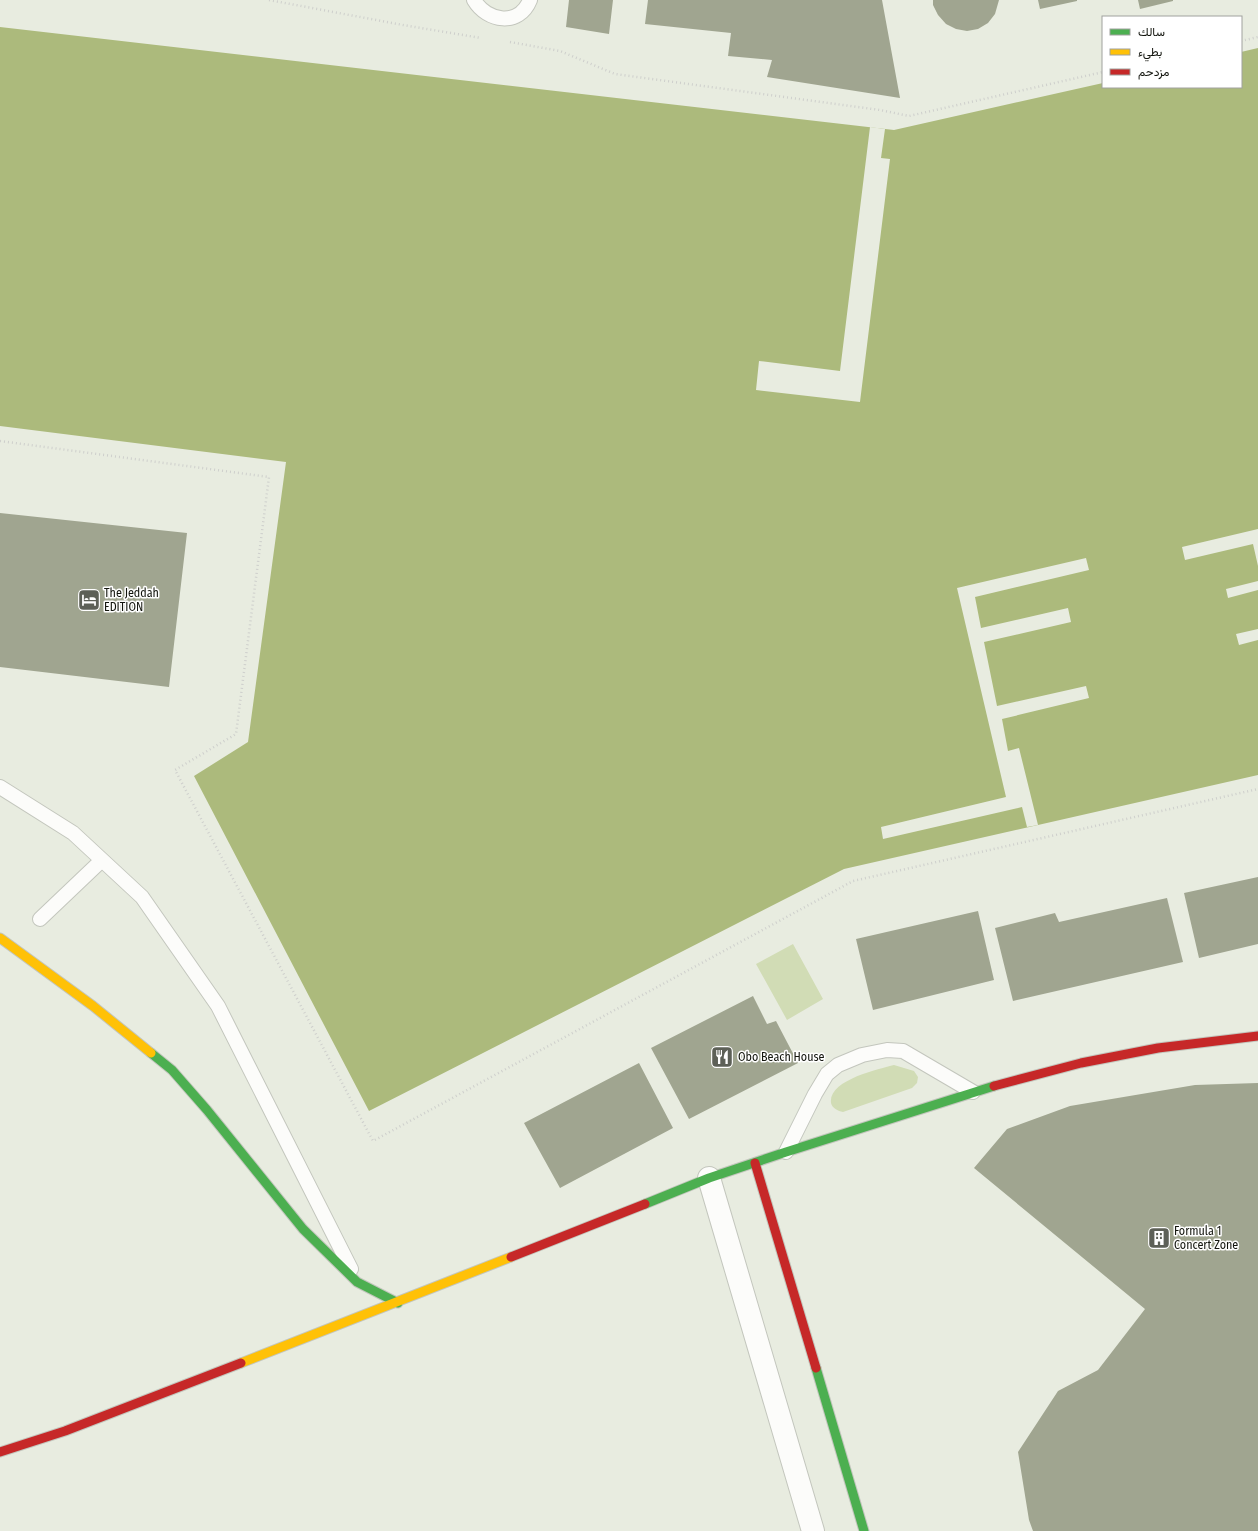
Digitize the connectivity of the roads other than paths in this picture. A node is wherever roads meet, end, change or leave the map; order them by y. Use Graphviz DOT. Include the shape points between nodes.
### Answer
graph roads {
  1 [pos="474,0"];
  2 [pos="530,0"];
  3 [pos="0,787"];
  4 [pos="102,860"];
  5 [pos="40,919"];
  6 [pos="0,938"];
  7 [pos="1258,1036"];
  8 [pos="973,1092"];
  9 [pos="786,1152"];
  10 [pos="755,1163"];
  11 [pos="709,1178"];
  12 [pos="357,1282"];
  13 [pos="398,1303"];
  14 [pos="0,1452"];
  15 [pos="813,1531"];
  16 [pos="864,1531"];
  1 -- 2 [label="lane" via="485,13 494,18 504,19 522,12"];
  3 -- 4 [label="lane" via="73,833"];
  4 -- 5 [label="lane"];
  4 -- 12 [label="lane" via="142,897 218,1006"];
  6 -- 12 [label="main road" via="93,1006 172,1070 208,1110 303,1229"];
  7 -- 8 [label="main road" via="1158,1048 1081,1063"];
  8 -- 9 [label="main road"];
  8 -- 9 [label="lane" via="903,1051 887,1050 862,1055 838,1065 827,1074"];
  9 -- 10 [label="main road"];
  10 -- 11 [label="main road"];
  10 -- 16 [label="main road"];
  11 -- 13 [label="main road"];
  11 -- 15 [label="street"];
  12 -- 13 [label="main road"];
  13 -- 14 [label="main road" via="65,1431"];
}
